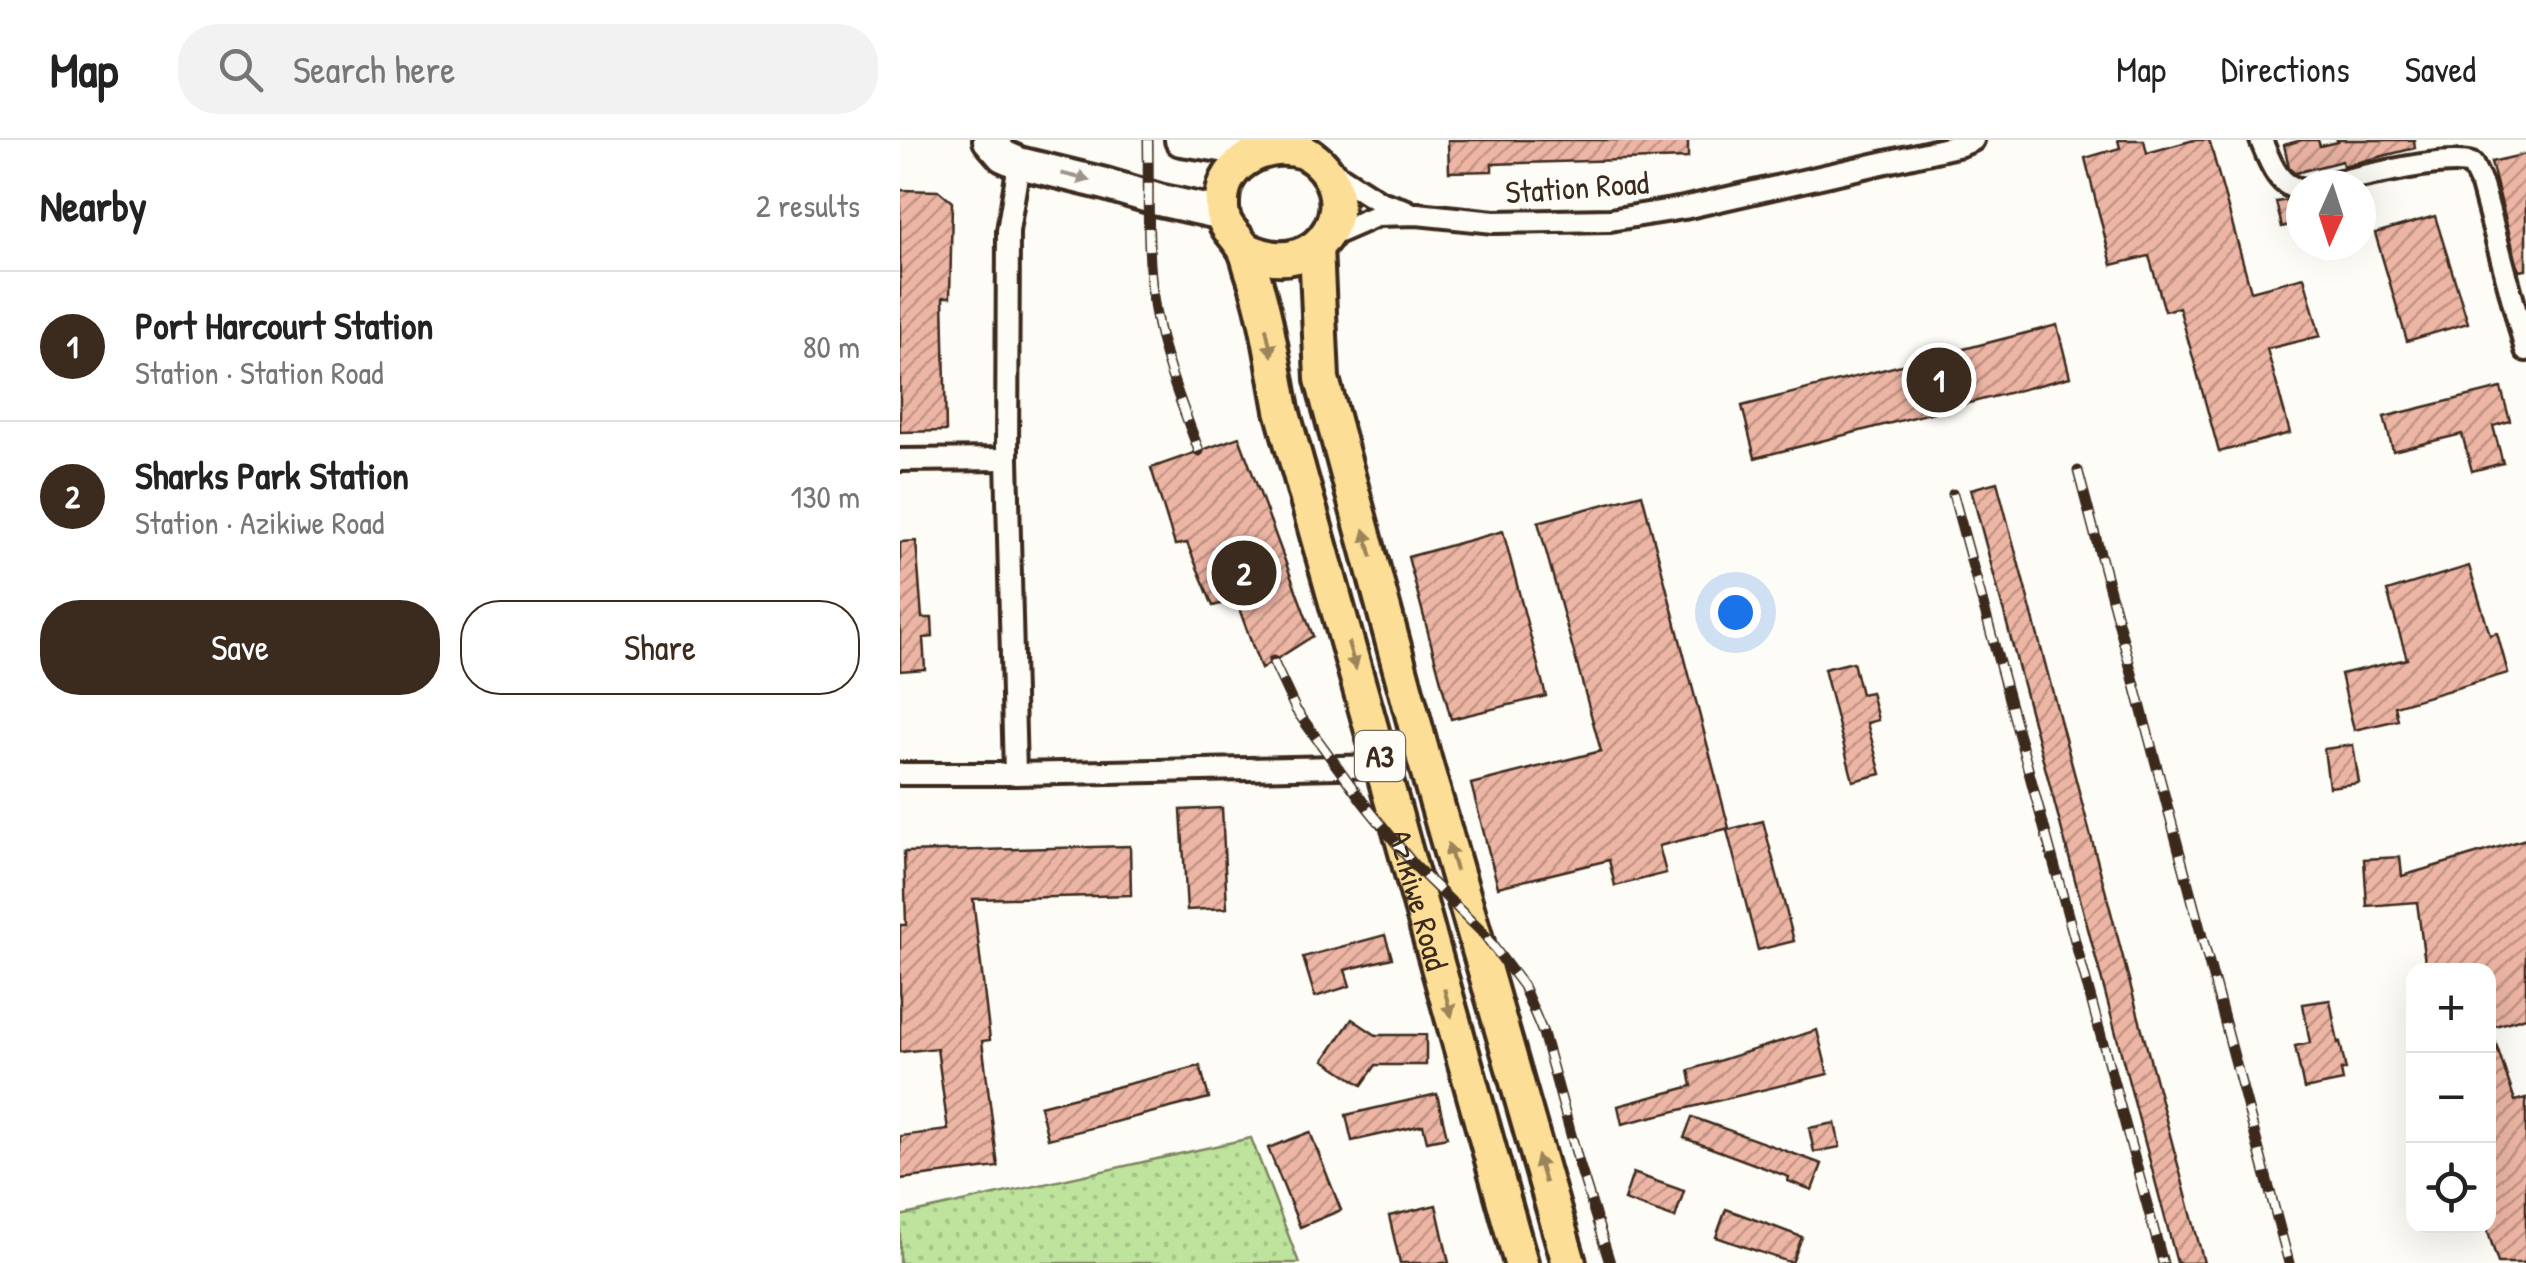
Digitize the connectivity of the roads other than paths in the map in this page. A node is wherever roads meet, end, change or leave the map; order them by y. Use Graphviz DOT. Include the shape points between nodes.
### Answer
graph roads {
  1 [pos="989,140"];
  2 [pos="1181,140"];
  3 [pos="1973,140"];
  4 [pos="2261,140"];
  5 [pos="1254,152"];
  6 [pos="1019,163"];
  7 [pos="1321,163"];
  8 [pos="2376,175"];
  9 [pos="2286,185"];
  10 [pos="1223,214"];
  11 [pos="1417,214"];
  12 [pos="1320,243"];
  13 [pos="1244,248"];
  14 [pos="2526,350"];
  15 [pos="1007,458"];
  16 [pos="900,460"];
  17 [pos="1383,766"];
  18 [pos="900,774"];
  19 [pos="1015,774"];
  20 [pos="1521,1263"];
  21 [pos="1568,1263"];
  1 -- 6 [label="street"];
  2 -- 5 [label="street"];
  3 -- 11 [label="street, Station Road" via="1610,220 1494,222"];
  4 -- 9 [label="street"];
  5 -- 7 [label="main road" via="1277,146"];
  5 -- 10 [label="main road" via="1225,184"];
  6 -- 10 [label="street, one-way"];
  6 -- 15 [label="street" via="1008,231"];
  7 -- 11 [label="street, Station Road" via="1380,202"];
  7 -- 12 [label="main road, A3" via="1337,202"];
  8 -- 14 [label="street" via="2472,164"];
  10 -- 13 [label="main road, A3"];
  11 -- 12 [label="street, Station Road" via="1378,215"];
  12 -- 13 [label="main road" via="1280,260"];
  21 -- 12 [label="main road, Azikiwe Road / A3, one-way" via="1322,379"];
  13 -- 17 [label="main road, Azikiwe Road / A3, one-way" via="1282,410"];
  15 -- 16 [label="street"];
  15 -- 19 [label="street"];
  17 -- 19 [label="street"];
  17 -- 20 [label="main road, Azikiwe Road / A3, one-way"];
  18 -- 19 [label="street"];
}
